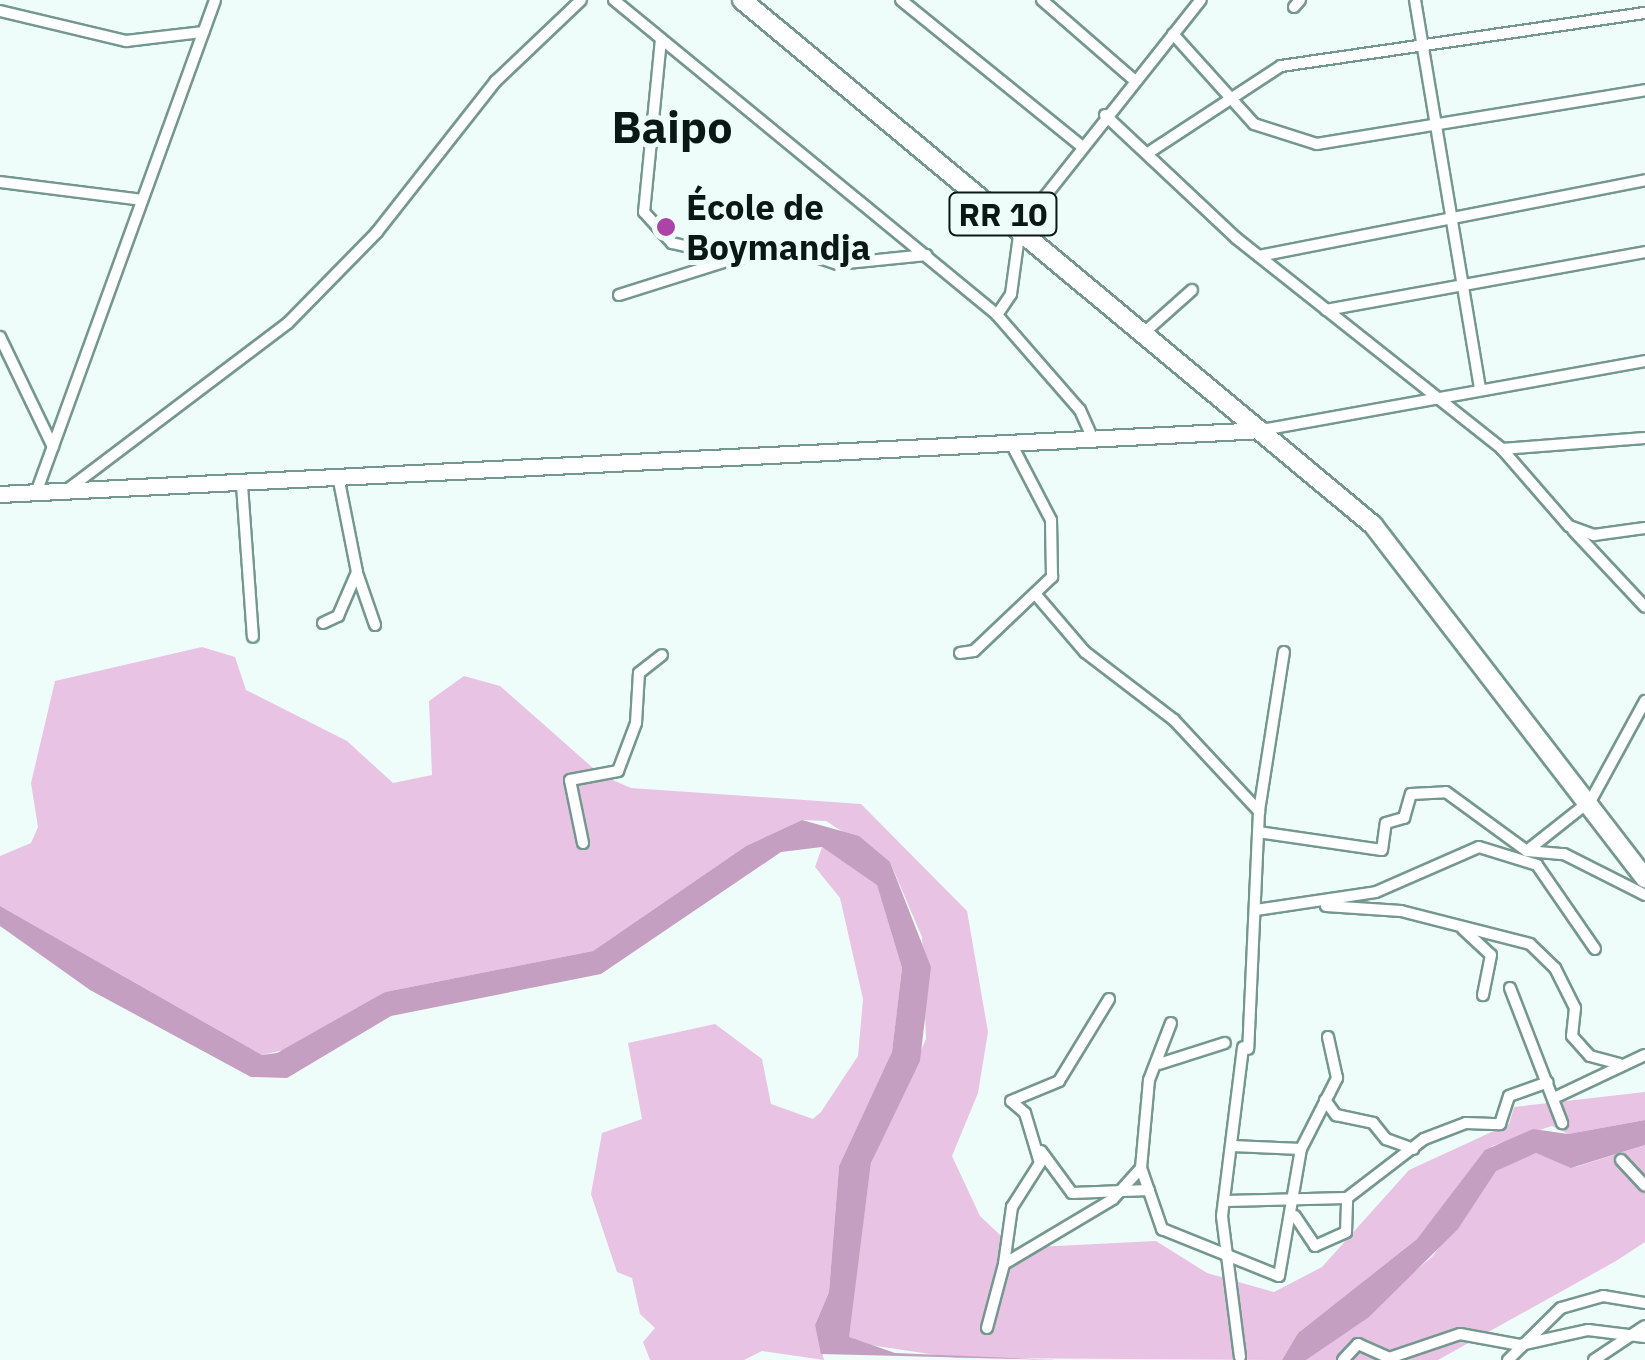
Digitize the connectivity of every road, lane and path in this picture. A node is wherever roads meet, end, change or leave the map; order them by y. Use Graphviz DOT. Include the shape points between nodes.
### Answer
graph roads {
  1 [pos="215,0"];
  2 [pos="581,0"];
  3 [pos="614,0"];
  4 [pos="742,0"];
  5 [pos="901,0"];
  6 [pos="1042,0"];
  7 [pos="1201,0"];
  8 [pos="1415,0"];
  9 [pos="0,11"];
  10 [pos="1645,13"];
  11 [pos="204,32"];
  12 [pos="1173,34"];
  13 [pos="661,39"];
  14 [pos="1423,46"];
  15 [pos="1134,80"];
  16 [pos="1645,90"];
  17 [pos="1226,94"];
  18 [pos="1105,115"];
  19 [pos="1436,123"];
  20 [pos="1080,145"];
  21 [pos="1148,154"];
  22 [pos="1645,180"];
  23 [pos="0,182"];
  24 [pos="142,200"];
  25 [pos="1451,213"];
  26 [pos="1020,228"];
  27 [pos="1645,252"];
  28 [pos="927,256"];
  29 [pos="1259,256"];
  30 [pos="736,258"];
  31 [pos="1463,285"];
  32 [pos="1192,290"];
  33 [pos="619,296"];
  34 [pos="1326,310"];
  35 [pos="997,315"];
  36 [pos="1144,332"];
  37 [pos="0,338"];
  38 [pos="1645,361"];
  39 [pos="1480,388"];
  40 [pos="1440,395"];
  41 [pos="1262,430"];
  42 [pos="1645,438"];
  43 [pos="1094,440"];
  44 [pos="1012,443"];
  45 [pos="53,447"];
  46 [pos="1502,449"];
  47 [pos="338,476"];
  48 [pos="242,485"];
  49 [pos="66,491"];
  50 [pos="36,493"];
  51 [pos="0,494"];
  52 [pos="1569,526"];
  53 [pos="1643,530"];
  54 [pos="357,572"];
  55 [pos="1038,596"];
  56 [pos="1645,606"];
  57 [pos="323,623"];
  58 [pos="375,625"];
  59 [pos="253,637"];
  60 [pos="1284,652"];
  61 [pos="960,653"];
  62 [pos="662,655"];
  63 [pos="1645,701"];
  64 [pos="1591,800"];
  65 [pos="1259,811"];
  66 [pos="1258,832"];
  67 [pos="582,843"];
  68 [pos="1526,852"];
  69 [pos="1645,878"];
  70 [pos="1645,895"];
  71 [pos="1322,906"];
  72 [pos="1256,910"];
  73 [pos="1459,926"];
  74 [pos="1595,949"];
  75 [pos="1510,988"];
  76 [pos="1482,995"];
  77 [pos="1110,999"];
  78 [pos="1171,1023"];
  79 [pos="1328,1037"];
  80 [pos="1225,1043"];
  81 [pos="1645,1055"];
  82 [pos="1159,1064"];
  83 [pos="1619,1064"];
  84 [pos="1548,1082"];
  85 [pos="1556,1097"];
  86 [pos="1325,1100"];
  87 [pos="1562,1124"];
  88 [pos="1034,1142"];
  89 [pos="1232,1146"];
  90 [pos="1301,1149"];
  91 [pos="1413,1149"];
  92 [pos="1620,1160"];
  93 [pos="1141,1168"];
  94 [pos="1645,1186"];
  95 [pos="1149,1190"];
  96 [pos="1121,1191"];
  97 [pos="1296,1198"];
  98 [pos="1347,1198"];
  99 [pos="1226,1201"];
  100 [pos="1295,1216"];
  101 [pos="1229,1257"];
  102 [pos="1004,1264"];
  103 [pos="1645,1303"];
  104 [pos="1645,1326"];
  105 [pos="986,1328"];
  106 [pos="1645,1338"];
  107 [pos="1628,1341"];
  108 [pos="1520,1345"];
  109 [pos="1240,1358"];
  110 [pos="1343,1360"];
  111 [pos="1508,1360"];
  112 [pos="1594,1360"];
  1 -- 11 [label="street"];
  2 -- 49 [label="street" via="496,81 377,232 288,323"];
  3 -- 13 [label="street"];
  4 -- 26 [label="main road, RR 10"];
  5 -- 20 [label="street"];
  6 -- 15 [label="street"];
  7 -- 12 [label="street"];
  8 -- 14 [label="street"];
  9 -- 11 [label="street" via="126,41"];
  10 -- 14 [label="street"];
  11 -- 24 [label="street"];
  12 -- 15 [label="street"];
  12 -- 17 [label="street"];
  13 -- 28 [label="street"];
  13 -- 30 [label="street" via="644,212 672,243"];
  14 -- 17 [label="street" via="1281,66"];
  14 -- 19 [label="street"];
  15 -- 18 [label="street"];
  16 -- 19 [label="street"];
  17 -- 19 [label="street" via="1254,124 1317,144"];
  17 -- 21 [label="street"];
  18 -- 20 [label="street"];
  18 -- 21 [label="street"];
  19 -- 25 [label="street"];
  20 -- 26 [label="street"];
  21 -- 29 [label="street"];
  22 -- 25 [label="street"];
  23 -- 24 [label="street"];
  24 -- 45 [label="street"];
  25 -- 29 [label="street"];
  25 -- 31 [label="street"];
  26 -- 35 [label="street" via="1011,294"];
  26 -- 36 [label="main road, RR 10"];
  27 -- 31 [label="street"];
  28 -- 30 [label="street" via="837,264 811,255"];
  28 -- 35 [label="street"];
  29 -- 34 [label="street"];
  30 -- 33 [label="street"];
  31 -- 34 [label="street"];
  31 -- 39 [label="street"];
  32 -- 36 [label="street"];
  34 -- 40 [label="street"];
  35 -- 43 [label="street" via="1080,410"];
  36 -- 41 [label="main road, RR 10"];
  37 -- 45 [label="street"];
  38 -- 39 [label="street"];
  39 -- 40 [label="street"];
  40 -- 41 [label="street"];
  40 -- 46 [label="street"];
  41 -- 43 [label="street"];
  41 -- 64 [label="main road, RR 10" via="1411,566"];
  42 -- 46 [label="street"];
  43 -- 44 [label="street"];
  44 -- 47 [label="street"];
  44 -- 55 [label="street" via="1058,542 1052,578"];
  45 -- 50 [label="street"];
  46 -- 52 [label="street"];
  47 -- 48 [label="street"];
  47 -- 54 [label="street"];
  48 -- 49 [label="street"];
  48 -- 59 [label="street"];
  49 -- 50 [label="street"];
  50 -- 51 [label="street"];
  52 -- 53 [label="street" via="1594,535"];
  52 -- 56 [label="street"];
  54 -- 57 [label="street" via="338,616"];
  54 -- 58 [label="street"];
  55 -- 61 [label="street"];
  55 -- 65 [label="street" via="1085,652 1174,720"];
  60 -- 65 [label="street"];
  62 -- 67 [label="street" via="639,674 636,723 618,771 570,780"];
  63 -- 64 [label="street"];
  64 -- 68 [label="street"];
  64 -- 69 [label="main road, RR 10"];
  65 -- 66 [label="street"];
  66 -- 68 [label="street" via="1382,850 1386,823 1404,818 1411,794 1446,792"];
  66 -- 72 [label="street"];
  68 -- 70 [label="street" via="1564,854"];
  68 -- 71 [label="street" via="1478,848 1422,878"];
  68 -- 74 [label="street"];
  71 -- 72 [label="street"];
  71 -- 73 [label="street"];
  72 -- 89 [label="street"];
  73 -- 76 [label="street" via="1491,956"];
  73 -- 83 [label="street" via="1530,944 1555,968 1575,1008 1572,1036 1590,1056"];
  75 -- 84 [label="street"];
  77 -- 88 [label="street" via="1059,1080 1011,1101"];
  78 -- 82 [label="street"];
  79 -- 86 [label="street" via="1337,1078"];
  80 -- 82 [label="street"];
  81 -- 83 [label="street"];
  82 -- 93 [label="street" via="1148,1080"];
  83 -- 85 [label="street"];
  84 -- 85 [label="street"];
  84 -- 91 [label="street" via="1509,1096 1500,1124 1439,1130"];
  85 -- 87 [label="street"];
  86 -- 90 [label="street"];
  86 -- 91 [label="street" via="1336,1116 1373,1123"];
  88 -- 96 [label="street" via="1072,1194"];
  88 -- 102 [label="street" via="1040,1162 1012,1206"];
  89 -- 90 [label="street"];
  89 -- 99 [label="street"];
  90 -- 97 [label="street"];
  91 -- 98 [label="street"];
  92 -- 94 [label="street"];
  93 -- 95 [label="street"];
  93 -- 96 [label="street"];
  95 -- 96 [label="street"];
  95 -- 101 [label="street" via="1162,1228"];
  96 -- 102 [label="street"];
  97 -- 98 [label="street"];
  97 -- 99 [label="street"];
  97 -- 100 [label="street"];
  98 -- 100 [label="street" via="1346,1232 1315,1246"];
  99 -- 101 [label="street"];
  100 -- 101 [label="street" via="1279,1276"];
  101 -- 109 [label="street"];
  102 -- 105 [label="street"];
  103 -- 108 [label="street" via="1603,1296 1571,1304"];
  104 -- 107 [label="street"];
  106 -- 107 [label="street"];
  107 -- 108 [label="street" via="1588,1330"];
  107 -- 112 [label="street"];
  108 -- 110 [label="street" via="1460,1334 1389,1358 1358,1344"];
  108 -- 111 [label="street"];
}
